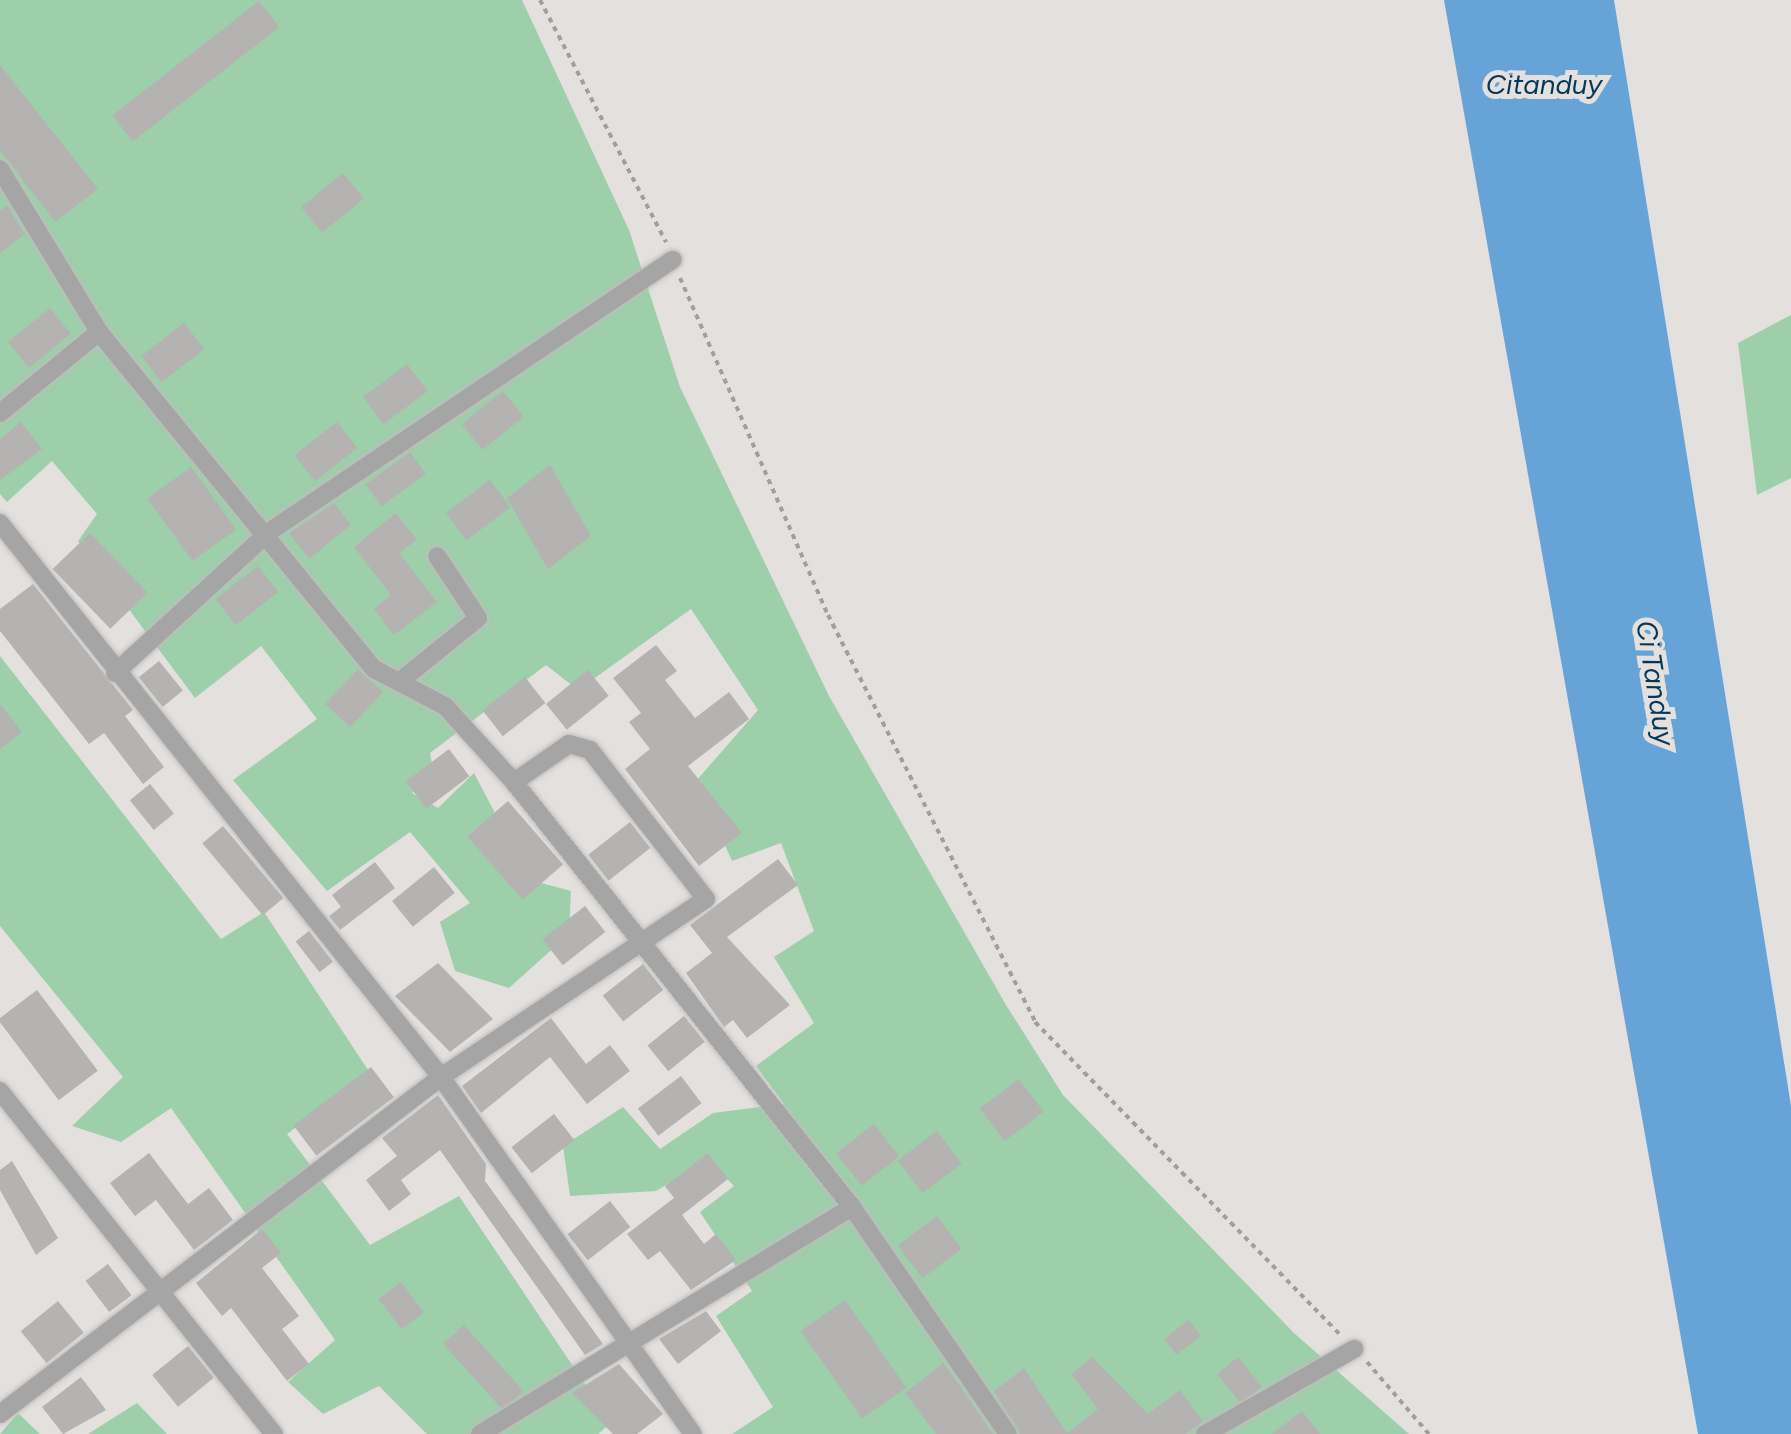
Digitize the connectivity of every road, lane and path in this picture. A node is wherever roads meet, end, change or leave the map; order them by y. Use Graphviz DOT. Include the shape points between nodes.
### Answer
graph roads {
  1 [pos="540,0"];
  2 [pos="0,170"];
  3 [pos="673,260"];
  4 [pos="100,332"];
  5 [pos="0,413"];
  6 [pos="0,523"];
  7 [pos="269,532"];
  8 [pos="437,556"];
  9 [pos="115,673"];
  10 [pos="404,678"];
  11 [pos="514,782"];
  12 [pos="638,938"];
  13 [pos="441,1076"];
  14 [pos="0,1091"];
  15 [pos="852,1207"];
  16 [pos="158,1288"];
  17 [pos="628,1340"];
  18 [pos="1354,1348"];
  19 [pos="0,1414"];
  20 [pos="274,1434"];
  21 [pos="480,1434"];
  22 [pos="692,1434"];
  23 [pos="1008,1434"];
  24 [pos="1205,1434"];
  25 [pos="1430,1434"];
  1 -- 3 [label="path"];
  2 -- 4 [label="street"];
  3 -- 7 [label="street"];
  3 -- 18 [label="path" via="828,615 1035,1022"];
  4 -- 5 [label="street"];
  4 -- 7 [label="street"];
  6 -- 9 [label="street"];
  7 -- 9 [label="street"];
  7 -- 10 [label="street" via="374,669"];
  8 -- 10 [label="street" via="478,618"];
  9 -- 13 [label="street"];
  10 -- 11 [label="street" via="444,706"];
  11 -- 12 [label="street"];
  11 -- 12 [label="street" via="569,744 590,750 705,887 706,900"];
  12 -- 13 [label="street"];
  12 -- 15 [label="street"];
  13 -- 16 [label="street"];
  13 -- 17 [label="street"];
  14 -- 16 [label="street"];
  15 -- 17 [label="street"];
  15 -- 23 [label="street"];
  16 -- 19 [label="street"];
  16 -- 20 [label="street"];
  17 -- 21 [label="street"];
  17 -- 22 [label="street"];
  18 -- 24 [label="street"];
  18 -- 25 [label="path"];
}
